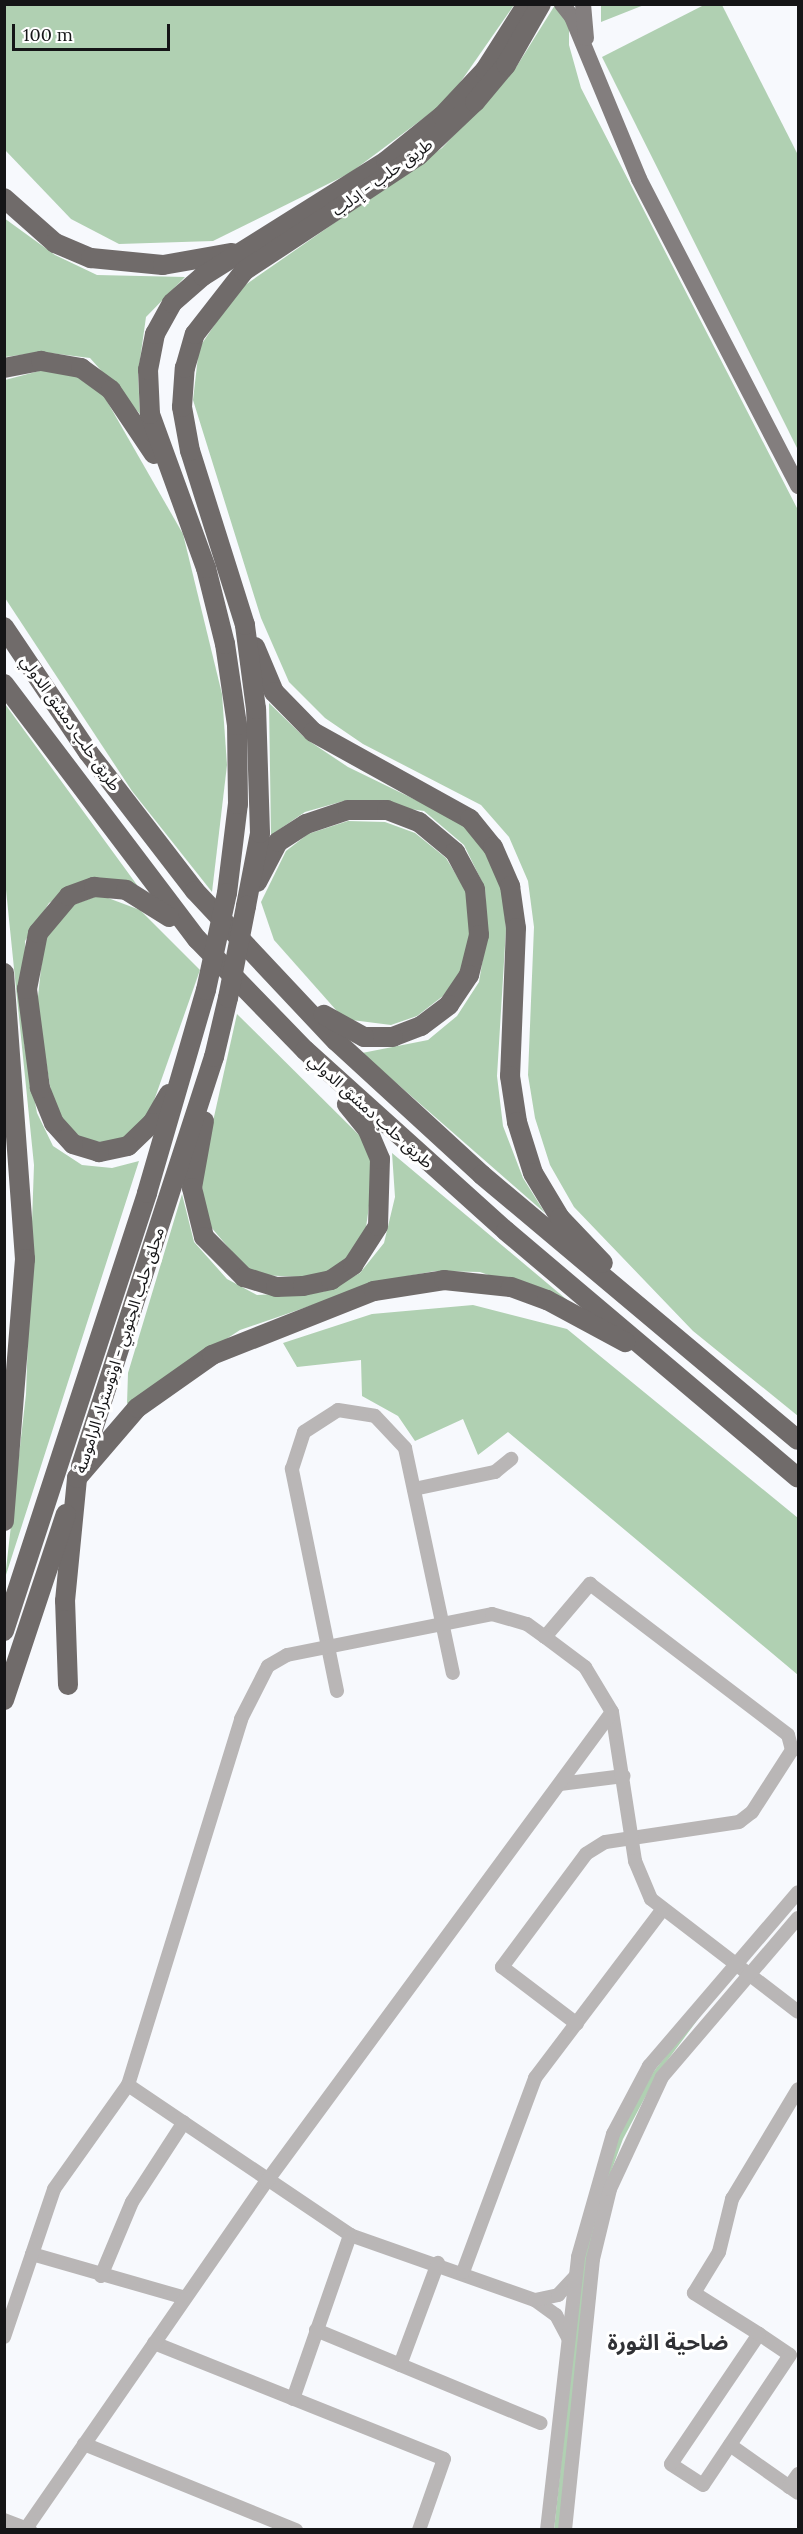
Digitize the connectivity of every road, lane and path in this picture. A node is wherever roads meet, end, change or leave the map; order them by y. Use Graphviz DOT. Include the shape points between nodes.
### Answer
graph roads {
  1 [pos="562,4"];
  2 [pos="583,4"];
  3 [pos="538,6"];
  4 [pos="589,59"];
  5 [pos="4,198"];
  6 [pos="237,252"];
  7 [pos="4,368"];
  8 [pos="798,486"];
  9 [pos="184,505"];
  10 [pos="245,625"];
  11 [pos="4,627"];
  12 [pos="4,684"];
  13 [pos="246,906"];
  14 [pos="197,939"];
  15 [pos="262,959"];
  16 [pos="4,973"];
  17 [pos="191,1045"];
  18 [pos="304,1050"];
  19 [pos="214,1057"];
  20 [pos="680,1343"];
  21 [pos="19,1366"];
  22 [pos="669,1368"];
  23 [pos="4,1413"];
  24 [pos="798,1440"];
  25 [pos="511,1458"];
  26 [pos="77,1478"];
  27 [pos="798,1478"];
  28 [pos="414,1489"];
  29 [pos="4,1521"];
  30 [pos="442,1624"];
  31 [pos="4,1631"];
  32 [pos="545,1637"];
  33 [pos="328,1647"];
  34 [pos="453,1673"];
  35 [pos="68,1685"];
  36 [pos="337,1691"];
  37 [pos="4,1700"];
  38 [pos="612,1712"];
  39 [pos="623,1776"];
  40 [pos="560,1784"];
  41 [pos="632,1839"];
  42 [pos="798,1892"];
  43 [pos="663,1909"];
  44 [pos="798,1918"];
  45 [pos="737,1965"];
  46 [pos="751,1975"];
  47 [pos="798,2012"];
  48 [pos="577,2024"];
  49 [pos="128,2085"];
  50 [pos="798,2089"];
  51 [pos="184,2122"];
  52 [pos="267,2181"];
  53 [pos="350,2235"];
  54 [pos="32,2254"];
  55 [pos="438,2263"];
  56 [pos="463,2272"];
  57 [pos="101,2276"];
  58 [pos="576,2276"];
  59 [pos="185,2298"];
  60 [pos="535,2300"];
  61 [pos="316,2330"];
  62 [pos="759,2334"];
  63 [pos="4,2337"];
  64 [pos="568,2340"];
  65 [pos="154,2343"];
  66 [pos="400,2365"];
  67 [pos="292,2399"];
  68 [pos="541,2423"];
  69 [pos="84,2444"];
  70 [pos="729,2445"];
  71 [pos="798,2474"];
  72 [pos="794,2490"];
  73 [pos="255,2515"];
  74 [pos="4,2520"];
  75 [pos="27,2529"];
  76 [pos="250,2529"];
  77 [pos="296,2529"];
  78 [pos="419,2529"];
  79 [pos="547,2529"];
  80 [pos="565,2529"];
  1 -- 4 [label="main road"];
  2 -- 4 [label="main road"];
  3 -- 6 [label="highway" via="442,116 386,161"];
  3 -- 10 [label="highway, طريق حلب - إدلب" via="476,102 418,156 244,271 195,334 185,368 182,407 190,452"];
  4 -- 8 [label="main road" via="639,179"];
  5 -- 6 [label="highway" via="55,243 91,258 163,265"];
  6 -- 9 [label="highway" via="172,303 155,334 148,370 150,414"];
  7 -- 9 [label="highway" via="41,361 81,368 111,390"];
  9 -- 17 [label="highway, محلق حلب الجنوبي - اوتوستراد الراموسة, bridge" via="225,644 237,725 238,804 227,893"];
  10 -- 13 [label="highway, محلق حلب الجنوبي - اوتوستراد الراموسة" via="260,769 260,833"];
  10 -- 20 [label="highway" via="274,692 313,732 470,819 493,847 510,886 516,928 510,1076 533,1173 560,1218"];
  11 -- 15 [label="highway, طريق حلب دمشق الدولي" via="88,752 195,891"];
  12 -- 14 [label="highway, طريق حلب دمشق الدولي"];
  13 -- 15 [label="highway" via="278,842 306,824 348,810 387,810 419,822 454,852 476,890 479,935 469,975 449,1005 421,1026 393,1037 364,1037 335,1025"];
  13 -- 19 [label="highway, محلق حلب الجنوبي - اوتوستراد الراموسة, bridge"];
  14 -- 17 [label="highway" via="143,897 126,890 83,889 46,918 32,952 27,989 30,1038 46,1109 62,1135 84,1148 114,1151 140,1138"];
  14 -- 18 [label="highway, طريق حلب دمشق الدولي"];
  15 -- 20 [label="highway, طريق حلب دمشق الدولي" via="336,1041 482,1175"];
  16 -- 21 [label="highway" via="23,1212"];
  17 -- 31 [label="highway, محلق حلب الجنوبي - اوتوستراد الراموسة"];
  18 -- 19 [label="highway" via="367,1129 380,1158 383,1195 373,1240 353,1265 331,1280 287,1288 258,1284 227,1265 197,1222 192,1188"];
  18 -- 22 [label="highway, طريق حلب دمشق الدولي"];
  19 -- 26 [label="highway, محلق حلب الجنوبي - اوتوستراد الراموسة"];
  20 -- 24 [label="highway"];
  21 -- 23 [label="street"];
  21 -- 29 [label="highway"];
  22 -- 26 [label="highway" via="580,1316 511,1287 444,1280 408,1283 317,1309 212,1355 137,1408"];
  22 -- 27 [label="highway, طريق حلب دمشق الدولي"];
  25 -- 28 [label="street" via="495,1472"];
  26 -- 35 [label="highway" via="65,1601"];
  26 -- 37 [label="highway, محلق حلب الجنوبي - اوتوستراد الراموسة"];
  28 -- 30 [label="street"];
  28 -- 33 [label="street" via="405,1448 375,1416 338,1410 303,1432 293,1478"];
  30 -- 32 [label="street" via="492,1614 527,1624"];
  30 -- 33 [label="street"];
  30 -- 34 [label="street"];
  32 -- 38 [label="street" via="585,1667"];
  32 -- 41 [label="street" via="590,1584 788,1736 792,1750 752,1812 739,1822"];
  33 -- 36 [label="street"];
  33 -- 49 [label="street" via="287,1655 268,1666 241,1719"];
  38 -- 39 [label="street"];
  38 -- 40 [label="street"];
  39 -- 40 [label="street"];
  39 -- 41 [label="street"];
  40 -- 52 [label="street"];
  41 -- 43 [label="street" via="641,1882"];
  41 -- 48 [label="street" via="605,1842 586,1854 502,1967"];
  42 -- 45 [label="street"];
  43 -- 45 [label="street"];
  43 -- 48 [label="street"];
  44 -- 46 [label="street"];
  45 -- 46 [label="street"];
  45 -- 58 [label="street" via="649,2066 612,2134 594,2184"];
  46 -- 47 [label="street"];
  46 -- 80 [label="street" via="662,2078 610,2189 593,2259"];
  48 -- 56 [label="street" via="535,2078"];
  49 -- 51 [label="street"];
  49 -- 54 [label="street" via="54,2189"];
  50 -- 62 [label="street" via="732,2199 718,2252 694,2293"];
  51 -- 52 [label="street"];
  51 -- 57 [label="street" via="132,2202"];
  52 -- 53 [label="street"];
  52 -- 59 [label="street"];
  53 -- 55 [label="street"];
  53 -- 61 [label="street"];
  54 -- 57 [label="street"];
  54 -- 63 [label="street"];
  55 -- 56 [label="street"];
  55 -- 66 [label="street"];
  56 -- 60 [label="street"];
  57 -- 59 [label="street"];
  58 -- 60 [label="street" via="558,2295"];
  58 -- 64 [label="street"];
  59 -- 65 [label="street"];
  60 -- 64 [label="street" via="556,2315"];
  61 -- 66 [label="street"];
  61 -- 67 [label="street"];
  62 -- 70 [label="street" via="790,2355"];
  62 -- 70 [label="street" via="671,2464 703,2485"];
  64 -- 79 [label="street"];
  65 -- 67 [label="street"];
  65 -- 69 [label="street"];
  66 -- 68 [label="street"];
  67 -- 78 [label="street" via="444,2459"];
  69 -- 73 [label="street"];
  69 -- 75 [label="street"];
  70 -- 72 [label="street"];
  71 -- 72 [label="street"];
  73 -- 76 [label="street"];
  73 -- 77 [label="street"];
  74 -- 75 [label="street"];
}
